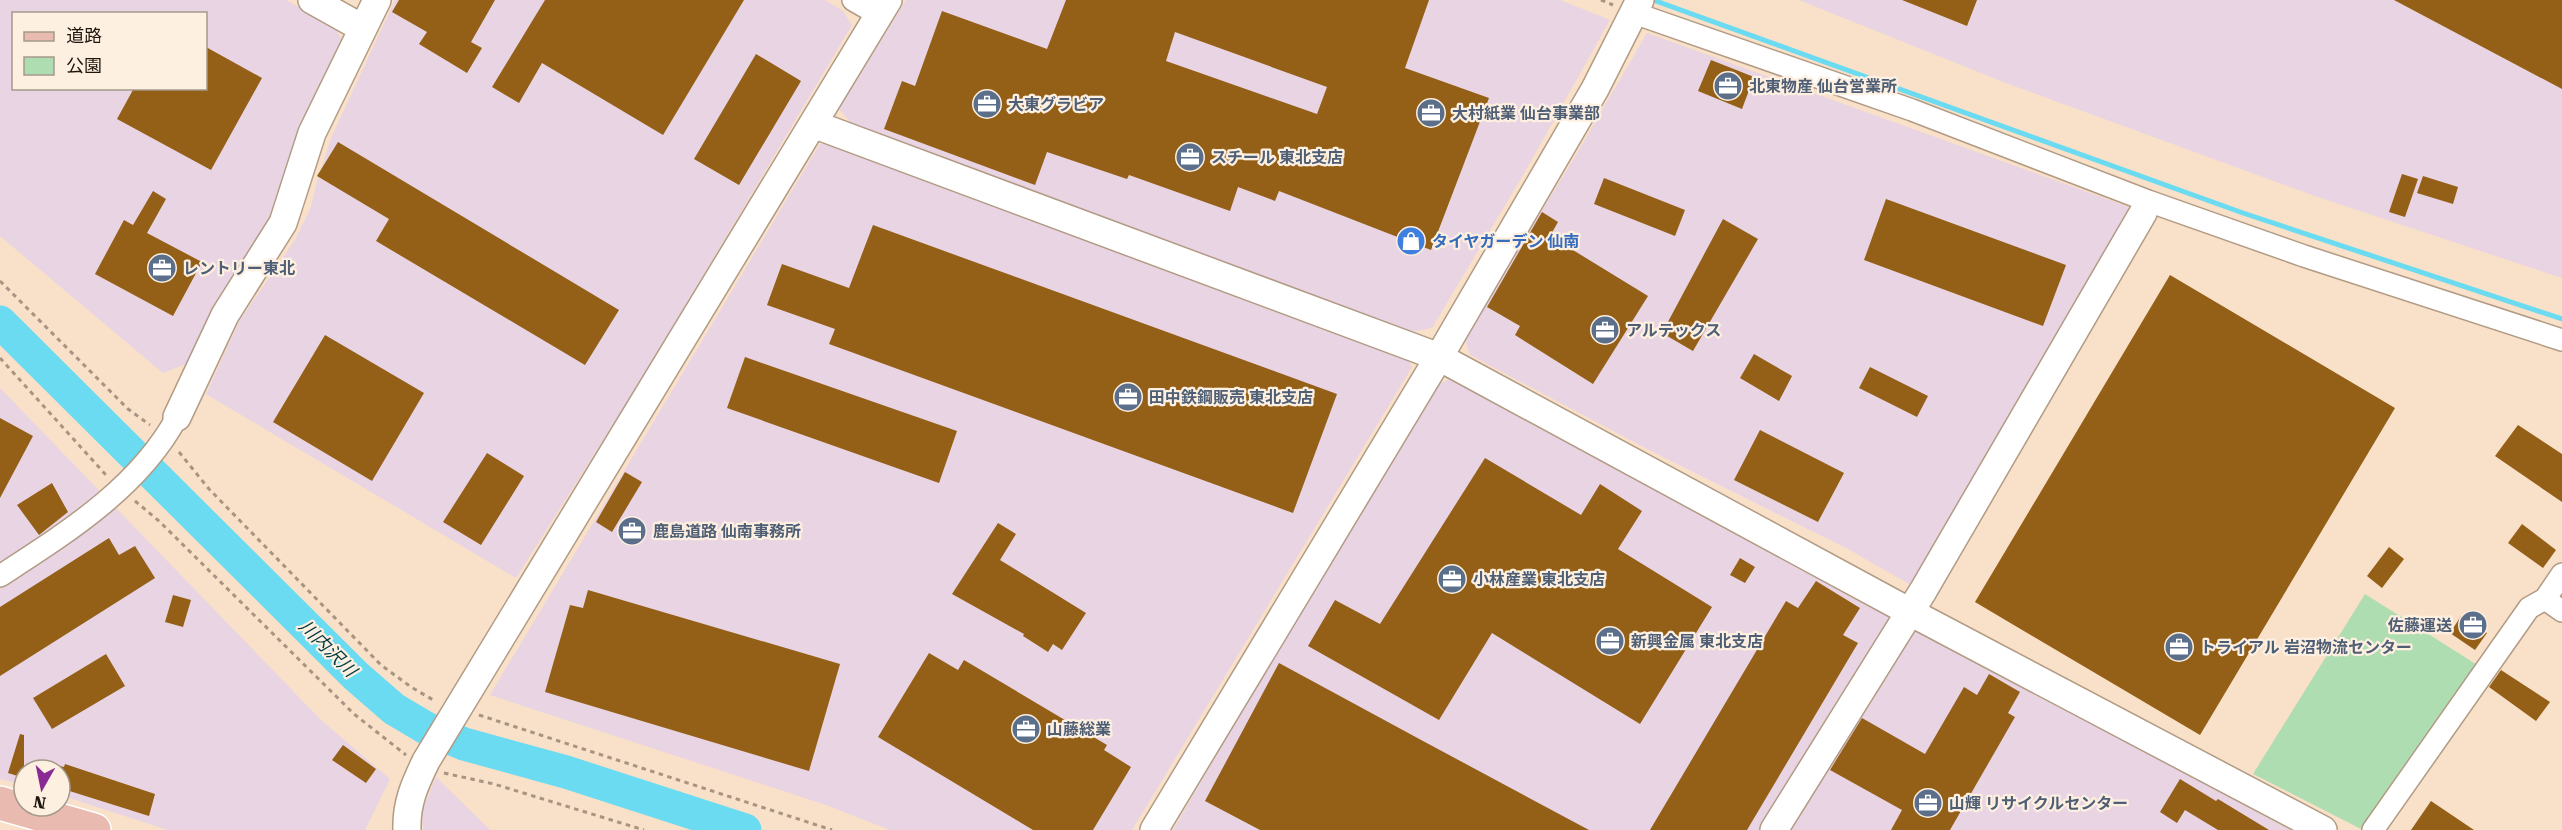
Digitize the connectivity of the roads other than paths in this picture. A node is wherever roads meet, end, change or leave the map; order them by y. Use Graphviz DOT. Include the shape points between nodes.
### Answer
graph roads {
  1 [pos="312,0"];
  2 [pos="377,0"];
  3 [pos="853,0"];
  4 [pos="1637,6"];
  5 [pos="883,8"];
  6 [pos="362,28"];
  7 [pos="813,124"];
  8 [pos="2144,213"];
  9 [pos="2562,340"];
  10 [pos="1439,357"];
  11 [pos="169,432"];
  12 [pos="2562,574"];
  13 [pos="0,576"];
  14 [pos="2554,605"];
  15 [pos="1910,612"];
  16 [pos="0,803"];
  17 [pos="94,830"];
  18 [pos="407,830"];
  19 [pos="1154,830"];
  20 [pos="1774,830"];
  21 [pos="2323,830"];
  22 [pos="2373,830"];
  1 -- 6 [label="street"];
  2 -- 6 [label="street"];
  3 -- 5 [label="street"];
  4 -- 9 [label="street" via="2182,213"];
  4 -- 10 [label="street" via="1595,89"];
  5 -- 7 [label="street"];
  6 -- 11 [label="street" via="312,133 283,223 225,315"];
  7 -- 10 [label="street"];
  7 -- 18 [label="street" via="425,763 411,791"];
  8 -- 15 [label="street"];
  10 -- 15 [label="street"];
  10 -- 19 [label="street"];
  11 -- 13 [label="street" via="122,487"];
  12 -- 14 [label="street"];
  14 -- 22 [label="street" via="2529,608"];
  15 -- 20 [label="street"];
  15 -- 21 [label="street"];
  16 -- 17 [label="main road"];
}
